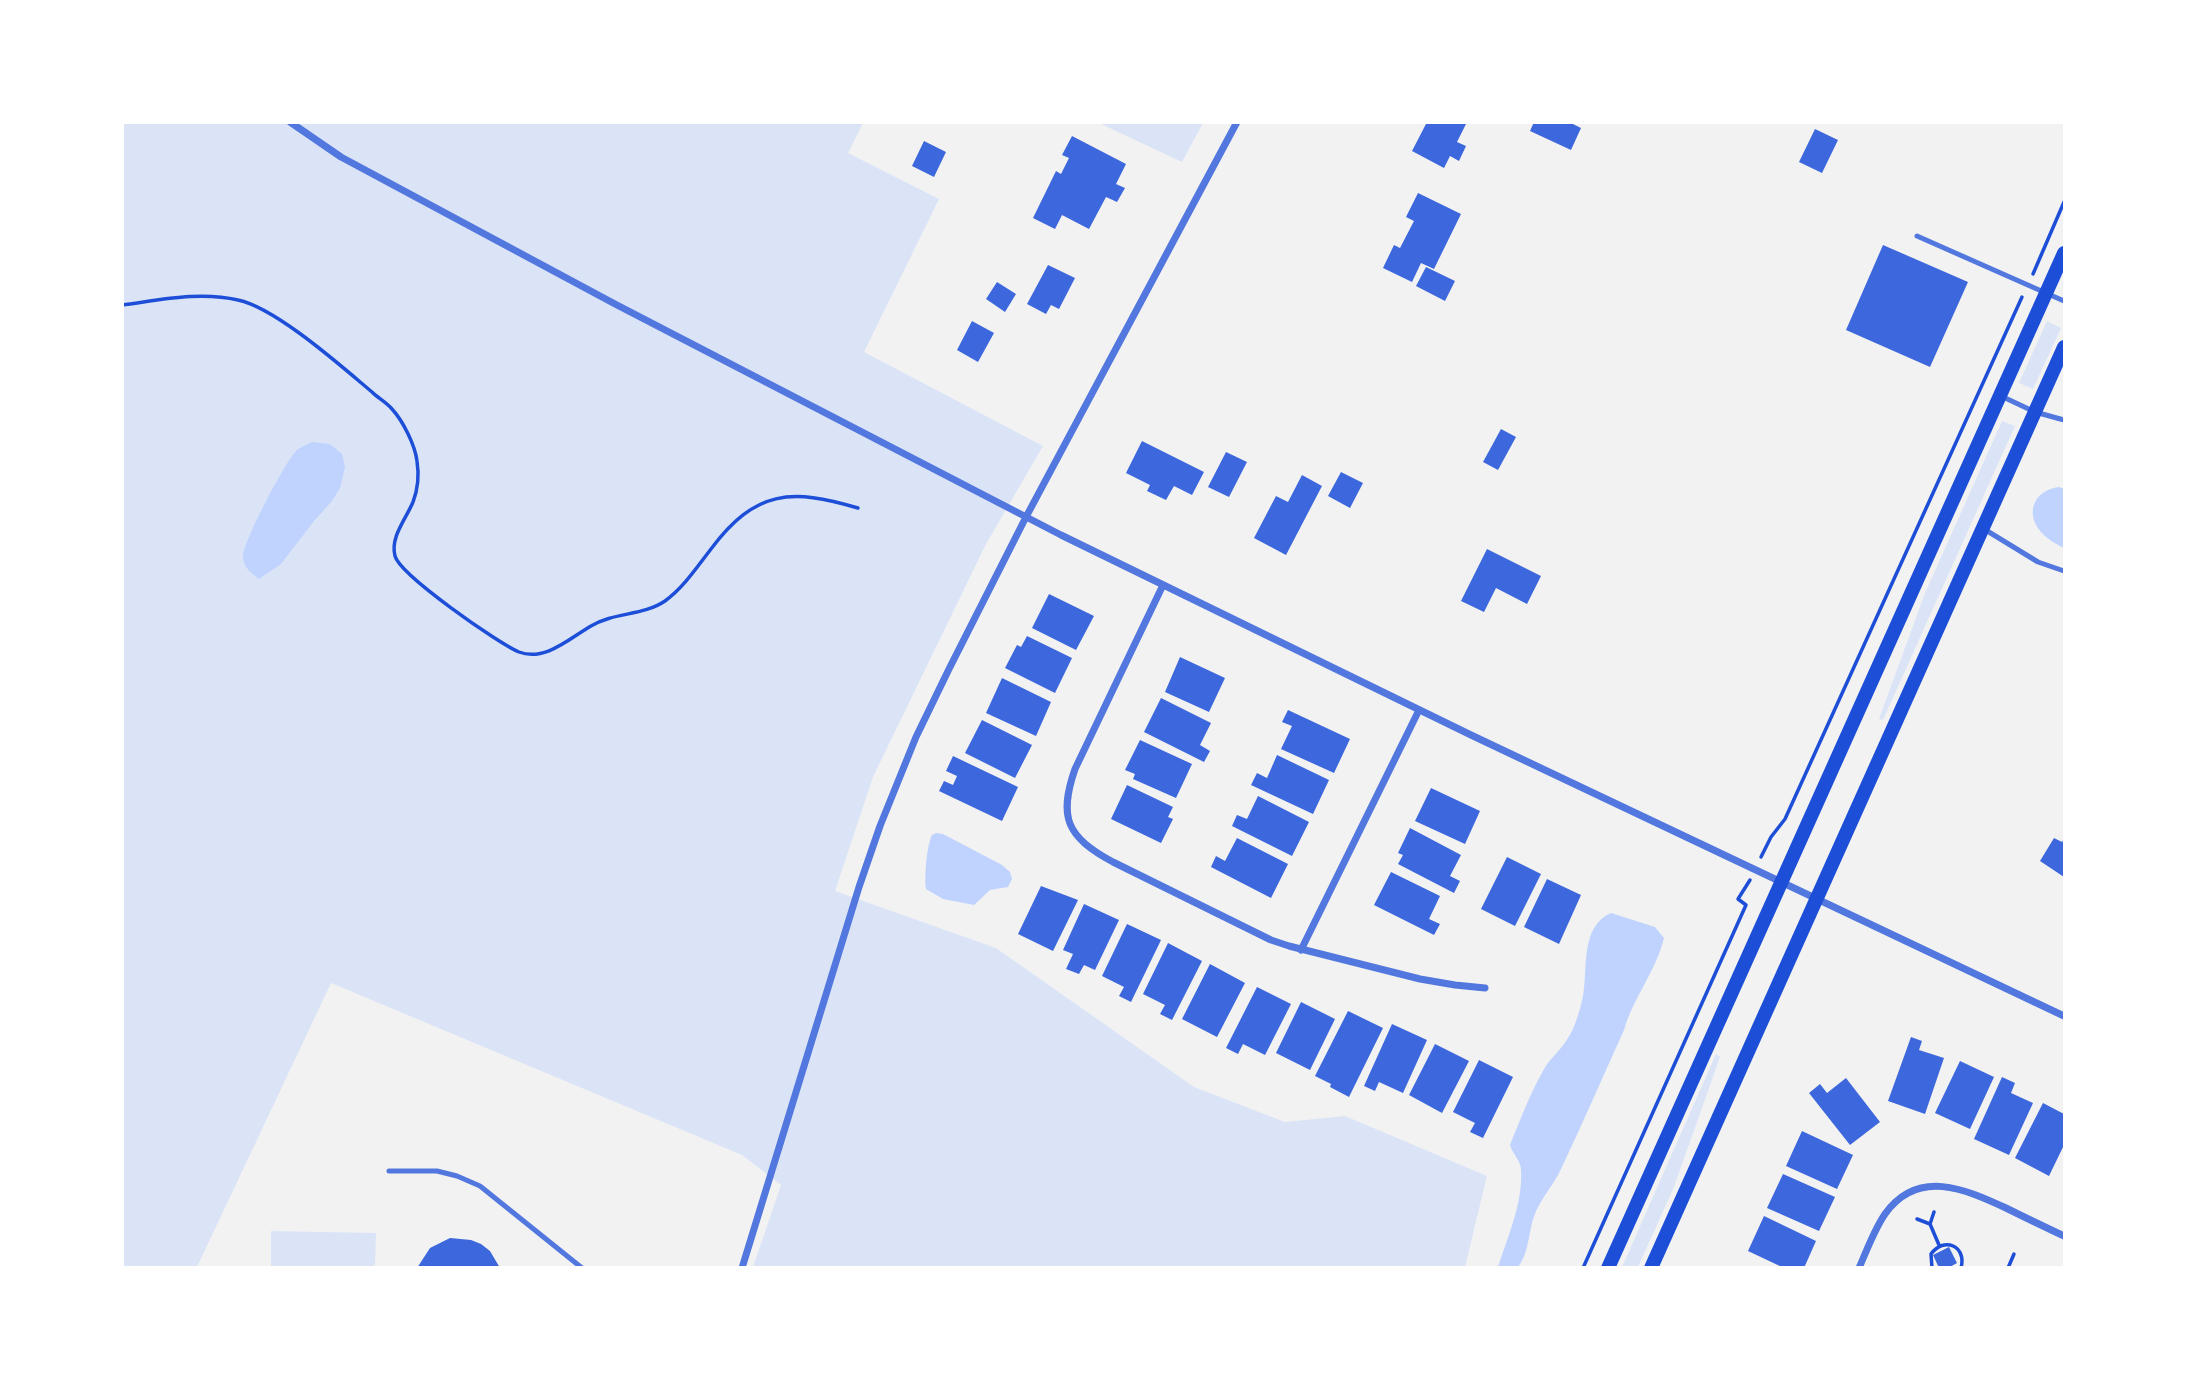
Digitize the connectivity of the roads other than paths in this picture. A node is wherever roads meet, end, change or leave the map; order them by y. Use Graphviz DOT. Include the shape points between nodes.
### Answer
graph roads {
  1 [pos="290,122"];
  2 [pos="1237,122"];
  3 [pos="1917,236"];
  4 [pos="2064,253"];
  5 [pos="2047,293"];
  6 [pos="2064,301"];
  7 [pos="2064,347"];
  8 [pos="2001,396"];
  9 [pos="2035,412"];
  10 [pos="2064,420"];
  11 [pos="1026,517"];
  12 [pos="1983,529"];
  13 [pos="2064,571"];
  14 [pos="1163,585"];
  15 [pos="1419,710"];
  16 [pos="1781,883"];
  17 [pos="1815,899"];
  18 [pos="1301,950"];
  19 [pos="1485,988"];
  20 [pos="2064,1016"];
  21 [pos="389,1171"];
  22 [pos="2064,1236"];
  23 [pos="582,1268"];
  24 [pos="742,1268"];
  25 [pos="1608,1268"];
  26 [pos="1651,1268"];
  27 [pos="1859,1268"];
  1 -- 11 [label="street" via="341,157"];
  2 -- 11 [label="street"];
  3 -- 5 [label="lane"];
  4 -- 5 [label="main road"];
  5 -- 6 [label="lane"];
  5 -- 8 [label="main road"];
  7 -- 9 [label="main road"];
  8 -- 9 [label="lane"];
  8 -- 16 [label="main road"];
  9 -- 10 [label="lane"];
  9 -- 12 [label="main road"];
  11 -- 14 [label="street"];
  11 -- 24 [label="street" via="916,737 880,826"];
  12 -- 13 [label="lane" via="2038,562"];
  12 -- 17 [label="main road"];
  14 -- 15 [label="street"];
  14 -- 18 [label="street" via="1075,769 1066,800 1070,826 1094,852 1270,940"];
  15 -- 16 [label="street"];
  15 -- 18 [label="street"];
  16 -- 17 [label="street"];
  16 -- 25 [label="main road"];
  17 -- 20 [label="street"];
  17 -- 26 [label="main road"];
  18 -- 19 [label="street" via="1420,979"];
  21 -- 23 [label="lane" via="437,1171 480,1186"];
  22 -- 27 [label="street" via="1978,1195 1936,1186 1901,1198 1885,1214"];
}
